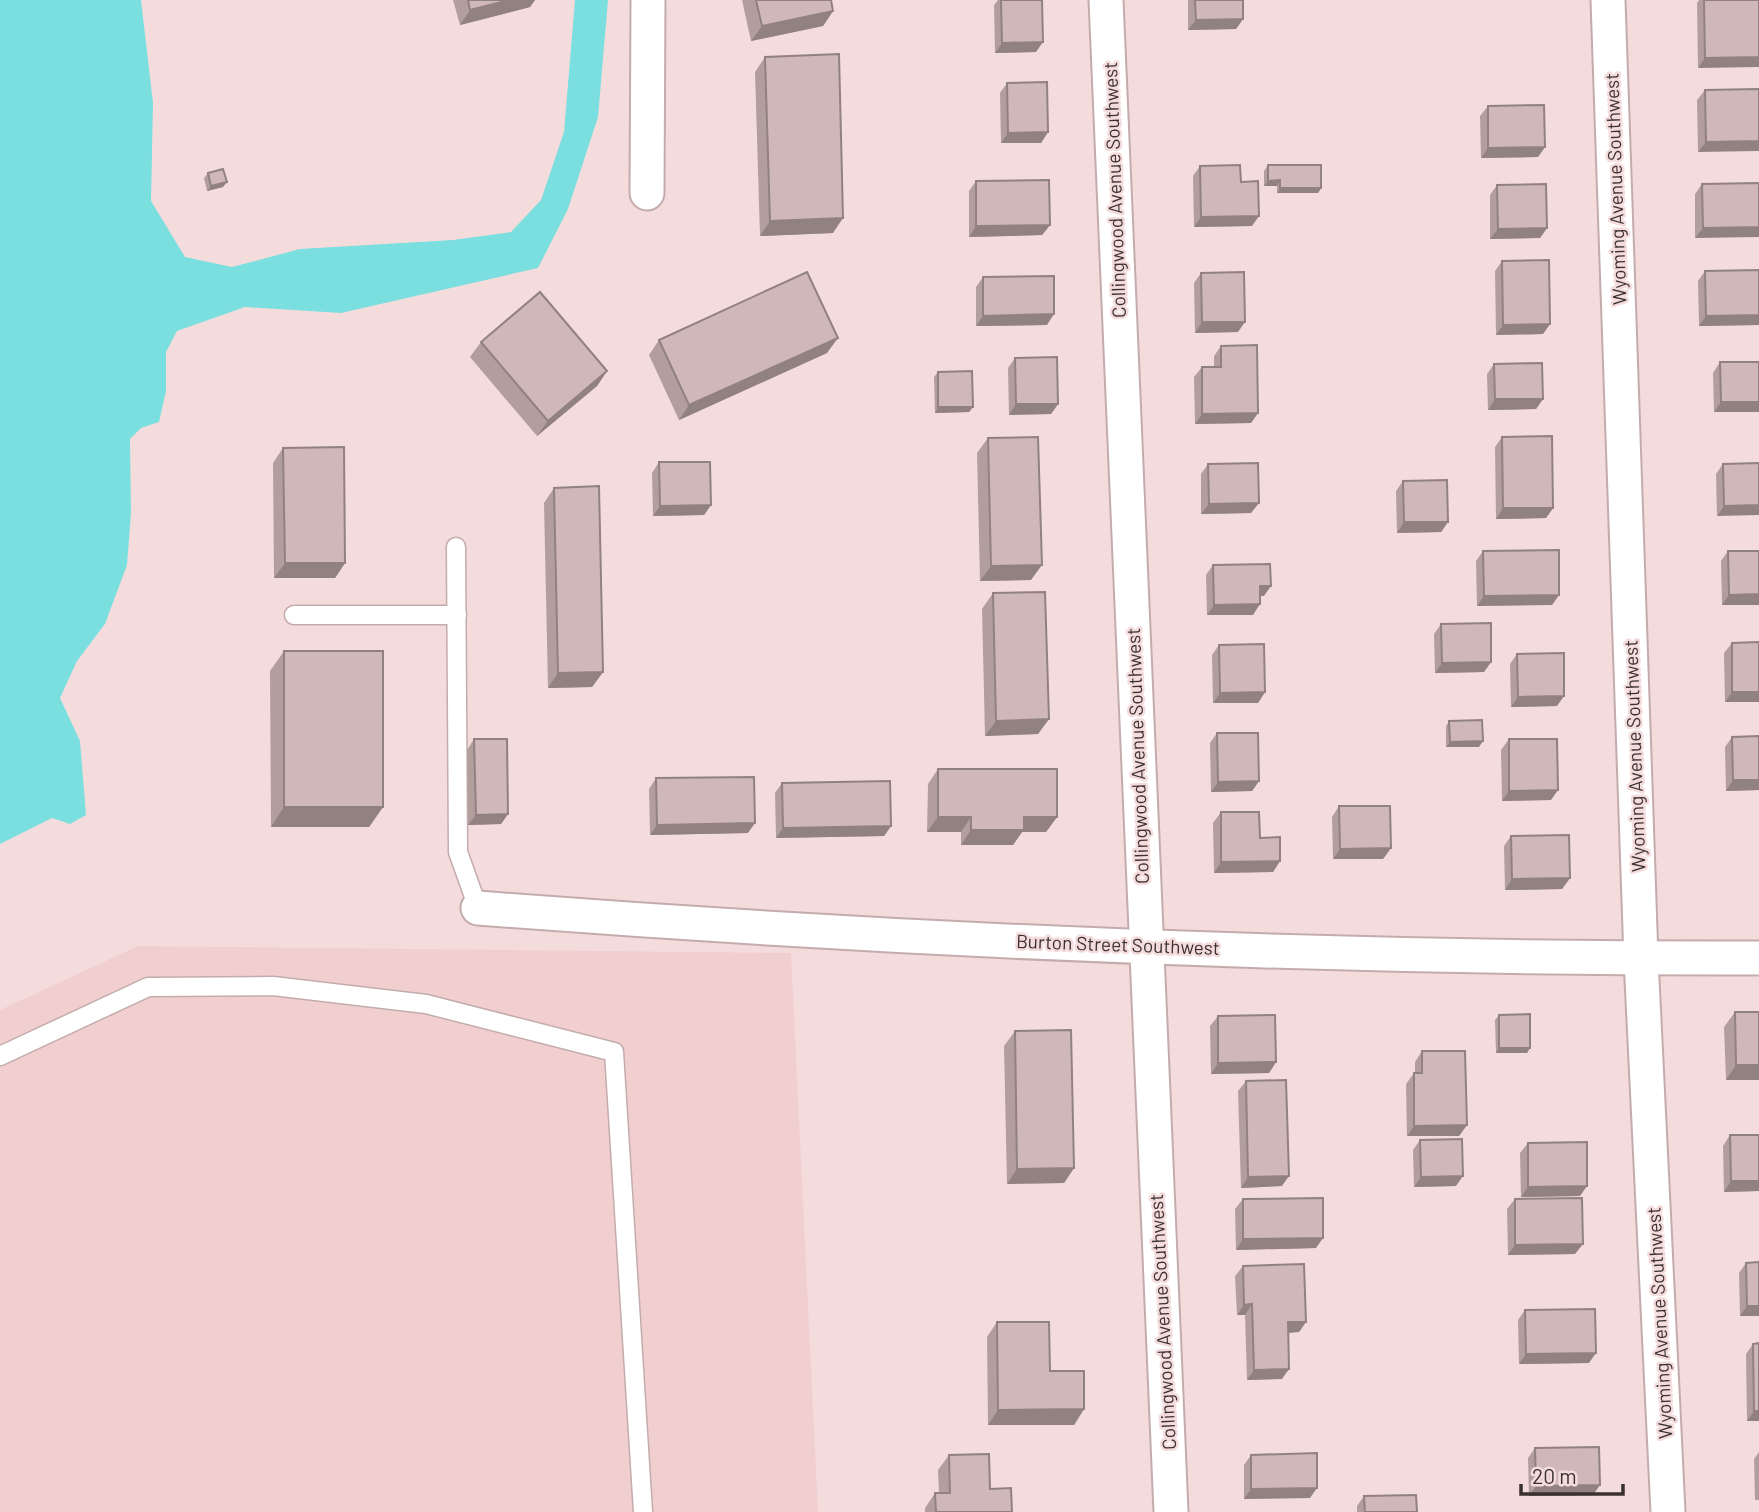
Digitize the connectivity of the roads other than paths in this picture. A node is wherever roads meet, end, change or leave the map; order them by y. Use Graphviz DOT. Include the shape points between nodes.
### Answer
graph roads {
  1 [pos="648,0"];
  2 [pos="1106,0"];
  3 [pos="1608,0"];
  4 [pos="647,193"];
  5 [pos="456,547"];
  6 [pos="294,615"];
  7 [pos="457,615"];
  8 [pos="478,908"];
  9 [pos="1145,947"];
  10 [pos="1759,958"];
  11 [pos="1641,959"];
  12 [pos="0,1056"];
  13 [pos="643,1512"];
  14 [pos="1171,1512"];
  15 [pos="1668,1512"];
  1 -- 4 [label="street"];
  2 -- 9 [label="street, Collingwood Avenue Southwest"];
  3 -- 11 [label="street, Wyoming Avenue Southwest"];
  5 -- 7 [label="lane"];
  6 -- 7 [label="lane"];
  7 -- 8 [label="lane" via="458,852"];
  8 -- 9 [label="street, Burton Street Southwest"];
  9 -- 11 [label="street, Burton Street Southwest"];
  9 -- 14 [label="street, Collingwood Avenue Southwest"];
  10 -- 11 [label="street, Burton Street Southwest"];
  11 -- 15 [label="street, Wyoming Avenue Southwest"];
  12 -- 13 [label="lane" via="148,988 272,986 426,1004 614,1052"];
}
